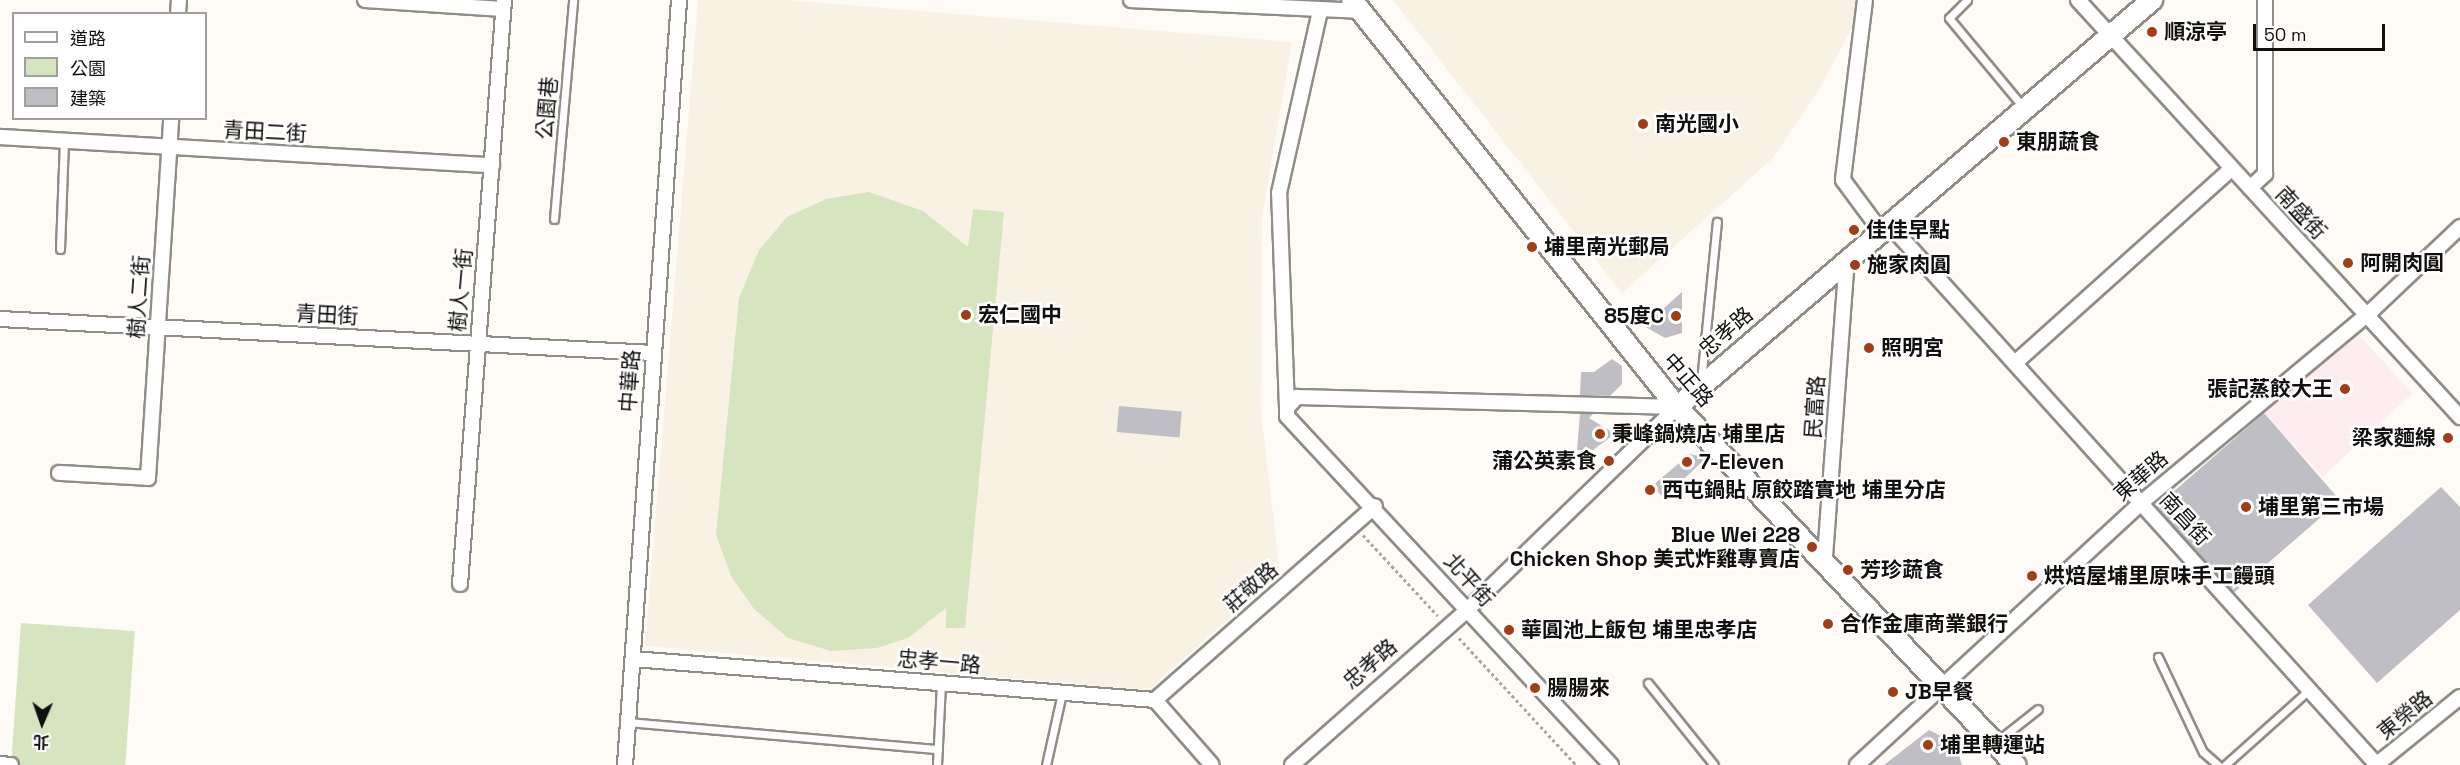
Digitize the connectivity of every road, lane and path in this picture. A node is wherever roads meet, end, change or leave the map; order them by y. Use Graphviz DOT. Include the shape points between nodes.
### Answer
graph roads {
  1 [pos="364,0"];
  2 [pos="573,0"];
  3 [pos="679,0"];
  4 [pos="1131,0"];
  5 [pos="1864,0"];
  6 [pos="1967,0"];
  7 [pos="2078,0"];
  8 [pos="2152,0"];
  9 [pos="2265,0"];
  10 [pos="398,1"];
  11 [pos="504,4"];
  12 [pos="1359,4"];
  13 [pos="1320,11"];
  14 [pos="2111,38"];
  15 [pos="2026,110"];
  16 [pos="171,120"];
  17 [pos="0,137"];
  18 [pos="64,141"];
  19 [pos="170,147"];
  20 [pos="492,165"];
  21 [pos="2231,169"];
  22 [pos="2250,188"];
  23 [pos="554,219"];
  24 [pos="1717,222"];
  25 [pos="1884,227"];
  26 [pos="2460,227"];
  27 [pos="60,249"];
  28 [pos="1847,259"];
  29 [pos="2367,315"];
  30 [pos="0,319"];
  31 [pos="158,327"];
  32 [pos="477,344"];
  33 [pos="653,353"];
  34 [pos="2015,363"];
  35 [pos="1700,386"];
  36 [pos="1677,407"];
  37 [pos="1287,408"];
  38 [pos="2460,417"];
  39 [pos="59,472"];
  40 [pos="2141,503"];
  41 [pos="1375,506"];
  42 [pos="1353,525"];
  43 [pos="1825,558"];
  44 [pos="460,584"];
  45 [pos="1467,610"];
  46 [pos="1448,627"];
  47 [pos="2158,657"];
  48 [pos="633,659"];
  49 [pos="941,683"];
  50 [pos="1648,683"];
  51 [pos="1942,685"];
  52 [pos="2310,689"];
  53 [pos="1062,693"];
  54 [pos="2460,697"];
  55 [pos="1155,700"];
  56 [pos="2038,710"];
  57 [pos="628,722"];
  58 [pos="1996,742"];
  59 [pos="938,749"];
  60 [pos="1606,763"];
  61 [pos="0,764"];
  62 [pos="11,765"];
  63 [pos="625,765"];
  64 [pos="937,765"];
  65 [pos="1046,765"];
  66 [pos="1212,765"];
  67 [pos="1292,765"];
  68 [pos="1576,765"];
  69 [pos="1714,765"];
  70 [pos="1857,765"];
  71 [pos="2016,765"];
  72 [pos="2218,765"];
  73 [pos="2224,765"];
  74 [pos="2377,765"];
  1 -- 10 [label="street"];
  2 -- 23 [label="lane, 公園巷"];
  3 -- 33 [label="street, 中華路"];
  4 -- 13 [label="street"];
  5 -- 25 [label="street" via="1843,180"];
  6 -- 15 [label="lane" via="1949,18"];
  7 -- 14 [label="street, 南盛街"];
  8 -- 14 [label="main road, 忠孝路"];
  9 -- 22 [label="street" via="2265,174"];
  10 -- 11 [label="street"];
  11 -- 20 [label="street, 樹人一街"];
  12 -- 13 [label="street"];
  12 -- 36 [label="main road, 中正路"];
  13 -- 37 [label="street" via="1279,193"];
  14 -- 15 [label="main road, 忠孝路"];
  14 -- 21 [label="street, 南盛街"];
  15 -- 25 [label="main road, 忠孝路"];
  16 -- 19 [label="street, 樹人二街"];
  17 -- 18 [label="street, 青田二街"];
  18 -- 19 [label="street, 青田二街"];
  18 -- 27 [label="lane"];
  19 -- 20 [label="street, 青田二街"];
  19 -- 31 [label="street, 樹人二街"];
  20 -- 32 [label="street, 樹人一街"];
  21 -- 22 [label="street, 南盛街"];
  21 -- 34 [label="street"];
  22 -- 29 [label="street, 南盛街"];
  24 -- 35 [label="lane"];
  25 -- 28 [label="main road, 忠孝路"];
  25 -- 34 [label="street, 南昌街"];
  26 -- 29 [label="street, 東華路"];
  28 -- 35 [label="main road, 忠孝路"];
  28 -- 43 [label="street, 民富路"];
  29 -- 38 [label="street, 南盛街"];
  29 -- 40 [label="street, 東華路"];
  30 -- 31 [label="street, 青田街"];
  31 -- 32 [label="street, 青田街"];
  31 -- 39 [label="street, 樹人二街" via="148,478"];
  32 -- 33 [label="street, 青田街"];
  32 -- 44 [label="street, 樹人一街"];
  33 -- 48 [label="street, 中華路"];
  34 -- 40 [label="street, 南昌街"];
  35 -- 36 [label="main road, 忠孝路"];
  36 -- 37 [label="street" via="1297,397"];
  36 -- 43 [label="main road, 中正路"];
  36 -- 45 [label="street, 忠孝路"];
  37 -- 41 [label="street, 北平街" via="1287,416"];
  40 -- 51 [label="street, 東華路"];
  40 -- 52 [label="street, 南昌街"];
  41 -- 42 [label="street, 莊敬路"];
  41 -- 45 [label="street, 北平街"];
  42 -- 46 [label="path"];
  42 -- 55 [label="street, 莊敬路"];
  43 -- 51 [label="main road, 中正路"];
  45 -- 46 [label="street, 忠孝路"];
  45 -- 60 [label="street, 北平街"];
  46 -- 67 [label="street, 忠孝路"];
  46 -- 68 [label="path"];
  47 -- 72 [label="lane" via="2203,752"];
  48 -- 49 [label="street, 忠孝一路"];
  48 -- 57 [label="street, 中華路"];
  49 -- 53 [label="street, 忠孝一路"];
  49 -- 59 [label="lane"];
  50 -- 69 [label="lane"];
  51 -- 58 [label="main road, 中正路"];
  51 -- 70 [label="street, 東華路"];
  52 -- 73 [label="lane"];
  52 -- 74 [label="street, 南昌街"];
  53 -- 55 [label="street, 忠孝一路"];
  53 -- 65 [label="lane"];
  54 -- 74 [label="street, 東榮路"];
  55 -- 66 [label="street"];
  56 -- 58 [label="lane"];
  57 -- 59 [label="lane"];
  57 -- 63 [label="street, 中華路"];
  58 -- 71 [label="main road, 中正路"];
  59 -- 64 [label="lane"];
  61 -- 62 [label="street"];
}
